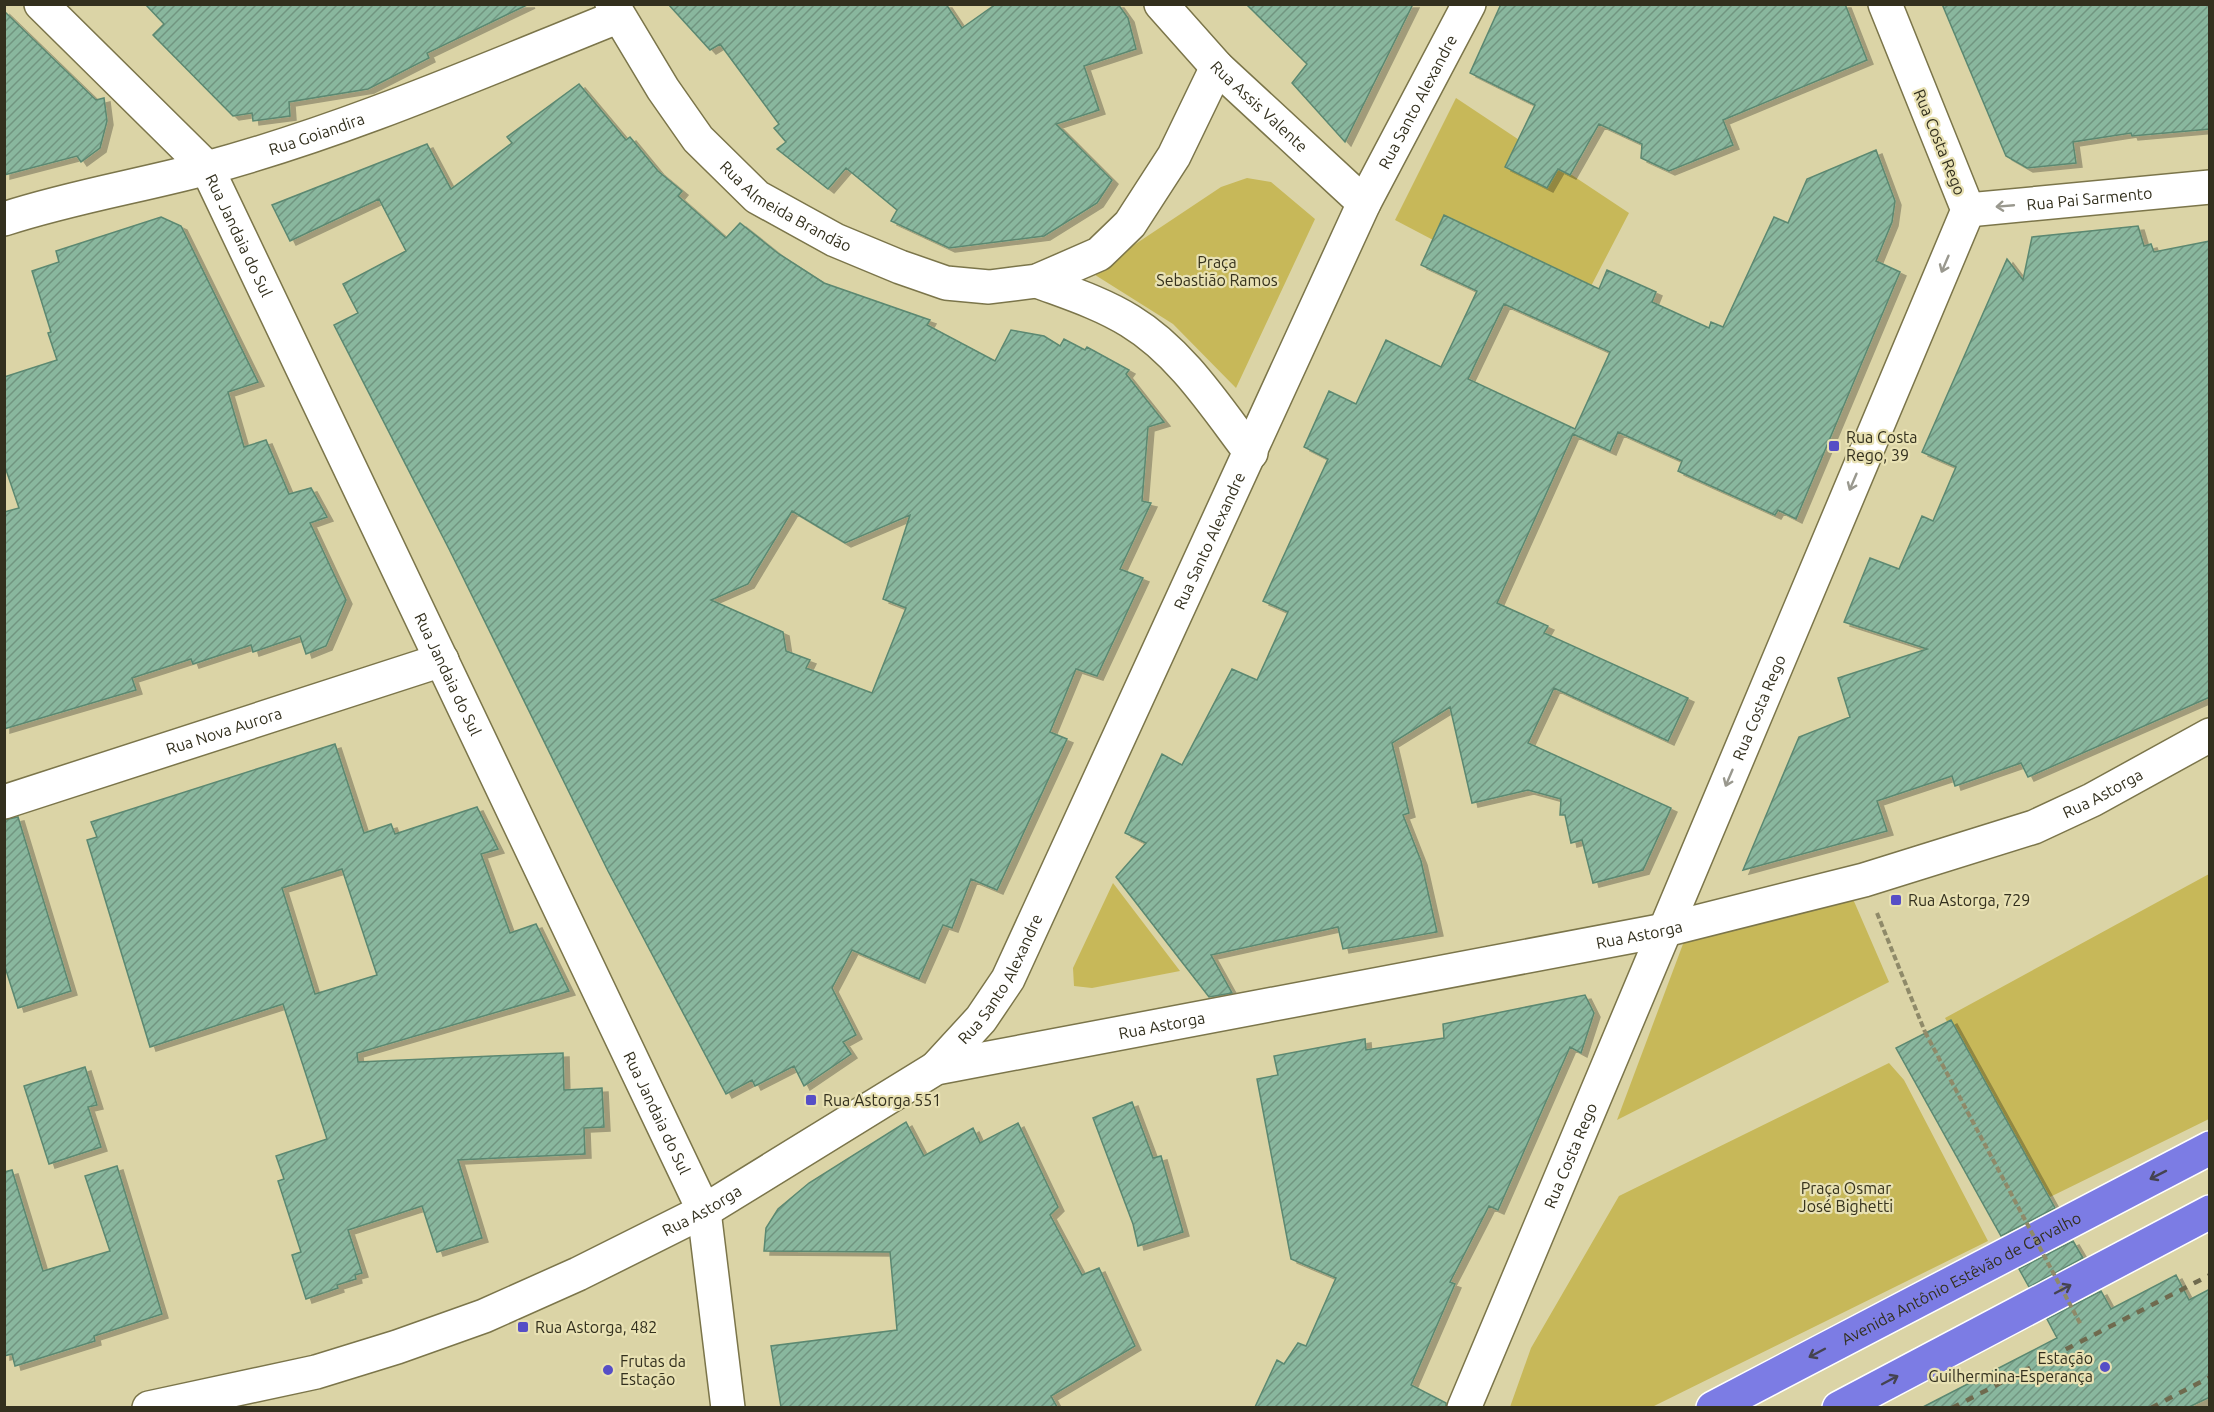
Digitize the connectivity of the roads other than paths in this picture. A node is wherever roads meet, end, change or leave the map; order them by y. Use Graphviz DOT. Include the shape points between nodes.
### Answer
graph roads {
  1 [pos="41,4"];
  2 [pos="1161,4"];
  3 [pos="1469,4"];
  4 [pos="1885,4"];
  5 [pos="614,11"];
  6 [pos="1217,67"];
  7 [pos="207,168"];
  8 [pos="2210,187"];
  9 [pos="1364,203"];
  10 [pos="1968,210"];
  11 [pos="4,219"];
  12 [pos="1037,282"];
  13 [pos="1251,453"];
  14 [pos="442,660"];
  15 [pos="2210,735"];
  16 [pos="4,802"];
  17 [pos="1665,930"];
  18 [pos="936,1068"];
  19 [pos="2210,1149"];
  20 [pos="704,1211"];
  21 [pos="2210,1212"];
  22 [pos="149,1407"];
  23 [pos="728,1407"];
  24 [pos="1464,1407"];
  25 [pos="1713,1407"];
  26 [pos="1839,1407"];
  1 -- 7 [label="street, Rua Jandaia do Sul"];
  2 -- 6 [label="street, Rua Assis Valente"];
  3 -- 9 [label="street, Rua Santo Alexandre"];
  4 -- 10 [label="street, Rua Costa Rego"];
  5 -- 7 [label="street, Rua Goiandira" via="366,116"];
  5 -- 12 [label="street, Rua Almeida Brandão" via="698,139 757,197 835,240 946,283 989,287"];
  6 -- 9 [label="street, Rua Assis Valente"];
  6 -- 12 [label="street" via="1174,156 1130,224 1099,254"];
  7 -- 11 [label="street, Rua Goiandira"];
  7 -- 14 [label="street, Rua Jandaia do Sul"];
  8 -- 10 [label="street, Rua Pai Sarmento, one-way"];
  9 -- 13 [label="street, Rua Santo Alexandre"];
  10 -- 17 [label="street, Rua Costa Rego, one-way"];
  12 -- 13 [label="street" via="1085,298 1131,322 1173,356"];
  13 -- 18 [label="street, Rua Santo Alexandre" via="1008,979 981,1019"];
  14 -- 16 [label="street, Rua Nova Aurora"];
  14 -- 20 [label="street, Rua Jandaia do Sul"];
  15 -- 17 [label="street, Rua Astorga" via="2034,827 1864,880"];
  17 -- 18 [label="street, Rua Astorga"];
  17 -- 24 [label="street, Rua Costa Rego"];
  18 -- 20 [label="street, Rua Astorga"];
  19 -- 25 [label="highway, Avenida Antônio Estêvão de Carvalho, one-way"];
  20 -- 22 [label="street, Rua Astorga" via="484,1316 397,1347 316,1372"];
  20 -- 23 [label="street, Rua Jandaia do Sul"];
  26 -- 21 [label="highway, one-way"];
}
